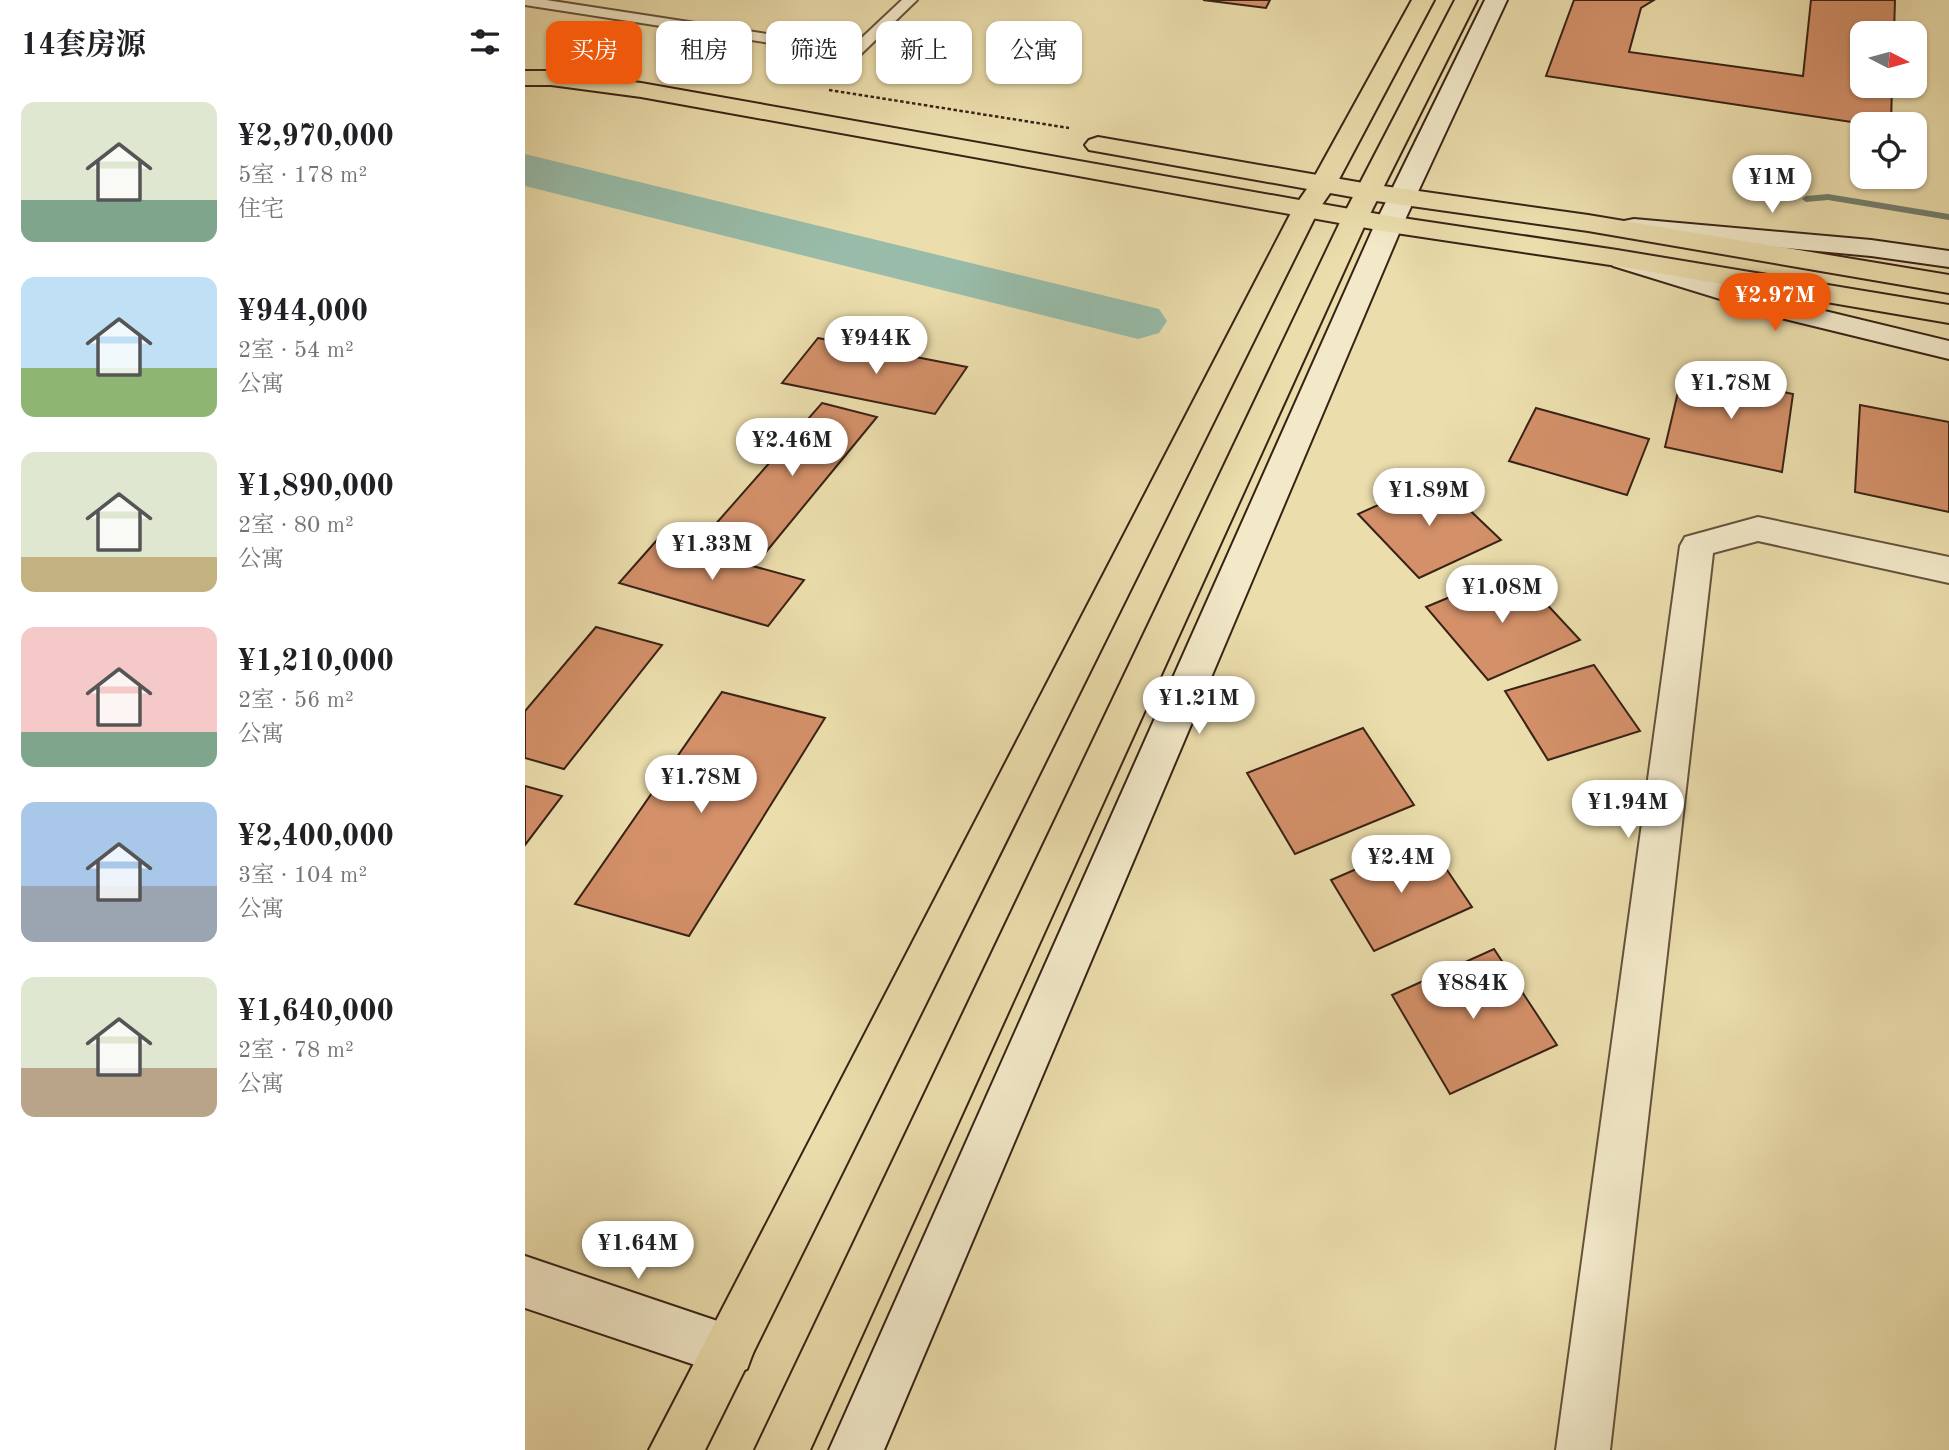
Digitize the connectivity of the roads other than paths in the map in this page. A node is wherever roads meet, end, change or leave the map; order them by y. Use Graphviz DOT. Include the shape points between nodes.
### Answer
graph roads {
  1 [pos="910,0"];
  2 [pos="1423,0"];
  3 [pos="1466,0"];
  4 [pos="1496,0"];
  5 [pos="525,1"];
  6 [pos="525,59"];
  7 [pos="525,78"];
  8 [pos="872,107"];
  9 [pos="1073,135"];
  10 [pos="1315,196"];
  11 [pos="1379,208"];
  12 [pos="1588,223"];
  13 [pos="1617,258"];
  14 [pos="1949,260"];
  15 [pos="1949,285"];
  16 [pos="1949,314"];
  17 [pos="1949,350"];
  18 [pos="1949,570"];
  19 [pos="525,1282"];
  20 [pos="728,1350"];
  21 [pos="676,1450"];
  22 [pos="782,1450"];
  23 [pos="856,1450"];
  24 [pos="1583,1450"];
  1 -- 5 [label="lane" via="855,52"];
  2 -- 10 [label="main road"];
  3 -- 11 [label="main road"];
  4 -- 11 [label="street"];
  6 -- 8 [label="main road" via="639,69"];
  7 -- 10 [label="main road" via="641,90"];
  9 -- 10 [label="main road"];
  10 -- 11 [label="main road"];
  10 -- 20 [label="main road"];
  11 -- 12 [label="main road"];
  11 -- 13 [label="main road"];
  11 -- 22 [label="main road"];
  11 -- 23 [label="street"];
  12 -- 14 [label="street" via="1871,248"];
  12 -- 15 [label="main road"];
  13 -- 16 [label="main road"];
  13 -- 17 [label="street" via="1795,313"];
  18 -- 24 [label="street" via="1758,529 1697,547"];
  19 -- 20 [label="street"];
  20 -- 21 [label="main road"];
}
